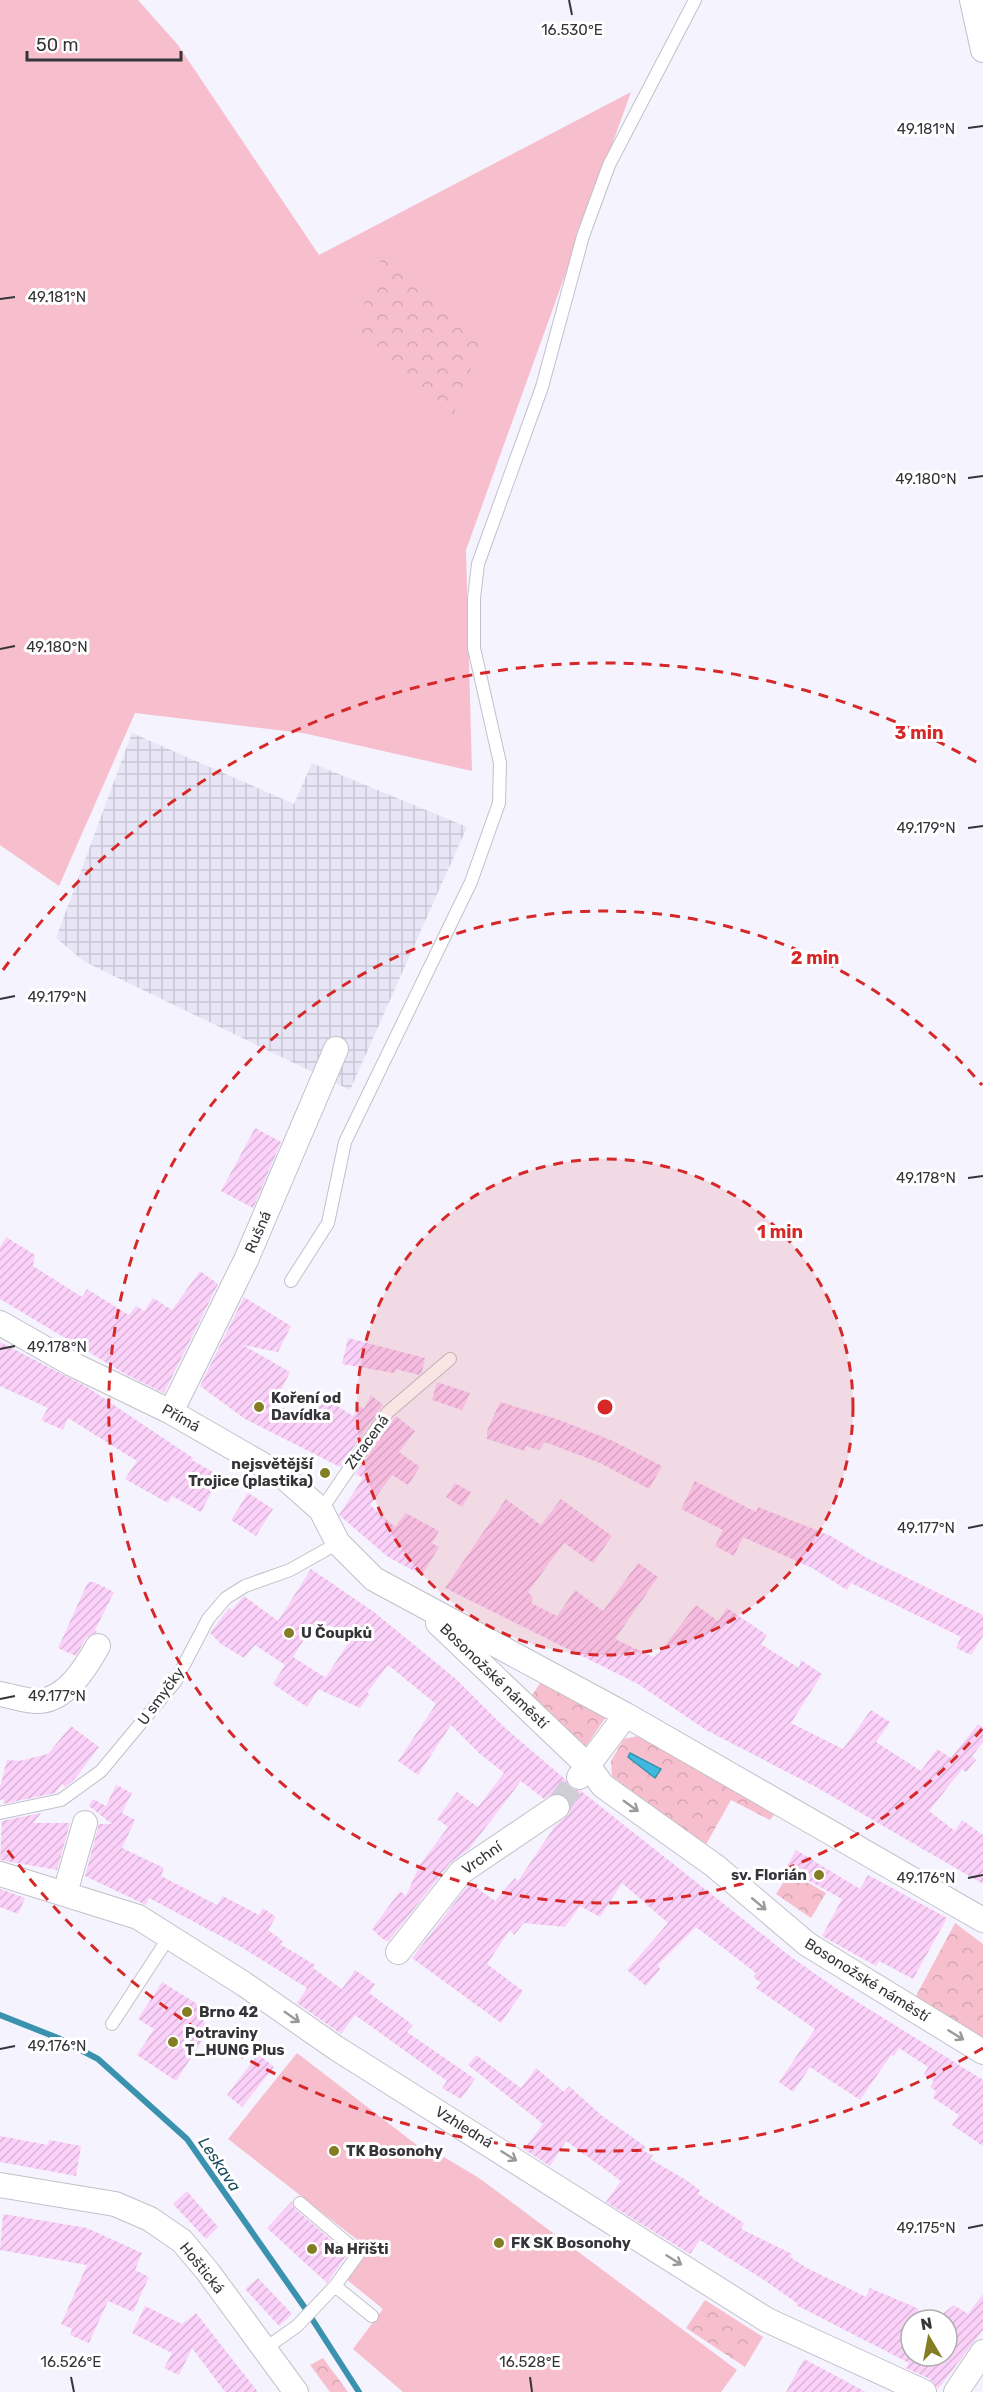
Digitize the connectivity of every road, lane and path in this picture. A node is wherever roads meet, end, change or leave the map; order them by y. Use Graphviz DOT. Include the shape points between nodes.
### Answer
graph roads {
  1 [pos="695,0"];
  2 [pos="972,0"];
  3 [pos="983,50"];
  4 [pos="336,1049"];
  5 [pos="291,1281"];
  6 [pos="0,1323"];
  7 [pos="450,1359"];
  8 [pos="171,1412"];
  9 [pos="321,1510"];
  10 [pos="338,1543"];
  11 [pos="426,1610"];
  12 [pos="98,1646"];
  13 [pos="0,1694"];
  14 [pos="626,1715"];
  15 [pos="584,1772"];
  16 [pos="557,1807"];
  17 [pos="0,1814"];
  18 [pos="85,1823"];
  19 [pos="0,1874"];
  20 [pos="65,1893"];
  21 [pos="983,1920"];
  22 [pos="170,1937"];
  23 [pos="398,1952"];
  24 [pos="112,2024"];
  25 [pos="983,2052"];
  26 [pos="0,2185"];
  27 [pos="300,2203"];
  28 [pos="335,2286"];
  29 [pos="372,2316"];
  30 [pos="263,2350"];
  31 [pos="983,2352"];
  32 [pos="296,2392"];
  33 [pos="924,2392"];
  34 [pos="956,2392"];
  1 -- 5 [label="lane" via="609,165 583,236 542,387 478,564 474,648 500,763 499,803 471,882 345,1142 328,1224"];
  2 -- 3 [label="street"];
  4 -- 8 [label="street, Rušná" via="246,1260"];
  6 -- 8 [label="street, Přímá" via="72,1364"];
  7 -- 9 [label="lane, Ztracená" via="388,1412"];
  8 -- 9 [label="street, Přímá" via="284,1477"];
  9 -- 10 [label="street, Přímá"];
  10 -- 11 [label="street, Bosonožské náměstí" via="374,1579"];
  10 -- 17 [label="lane, U smyčky" via="291,1570 245,1586 226,1598 208,1619 175,1682 101,1771 61,1800"];
  11 -- 14 [label="street, Bosonožské náměstí"];
  11 -- 15 [label="street, Bosonožské náměstí"];
  12 -- 13 [label="street" via="85,1670 55,1695 39,1701"];
  14 -- 15 [label="street"];
  14 -- 21 [label="street, Bosonožské náměstí"];
  15 -- 25 [label="street, Bosonožské náměstí, one-way" via="715,1866 807,1944"];
  16 -- 23 [label="street, Vrchní" via="461,1872"];
  18 -- 20 [label="street"];
  19 -- 20 [label="street, Vzhledná"];
  20 -- 22 [label="street, Vzhledná" via="138,1917"];
  22 -- 24 [label="lane"];
  22 -- 33 [label="street, Vzhledná, one-way" via="336,2048 767,2320"];
  26 -- 30 [label="street, Hoštická" via="115,2204 150,2219 182,2241"];
  27 -- 28 [label="lane" via="360,2253"];
  28 -- 29 [label="lane"];
  28 -- 30 [label="lane" via="297,2326"];
  30 -- 32 [label="street, Hoštická"];
  31 -- 34 [label="street"];
}
